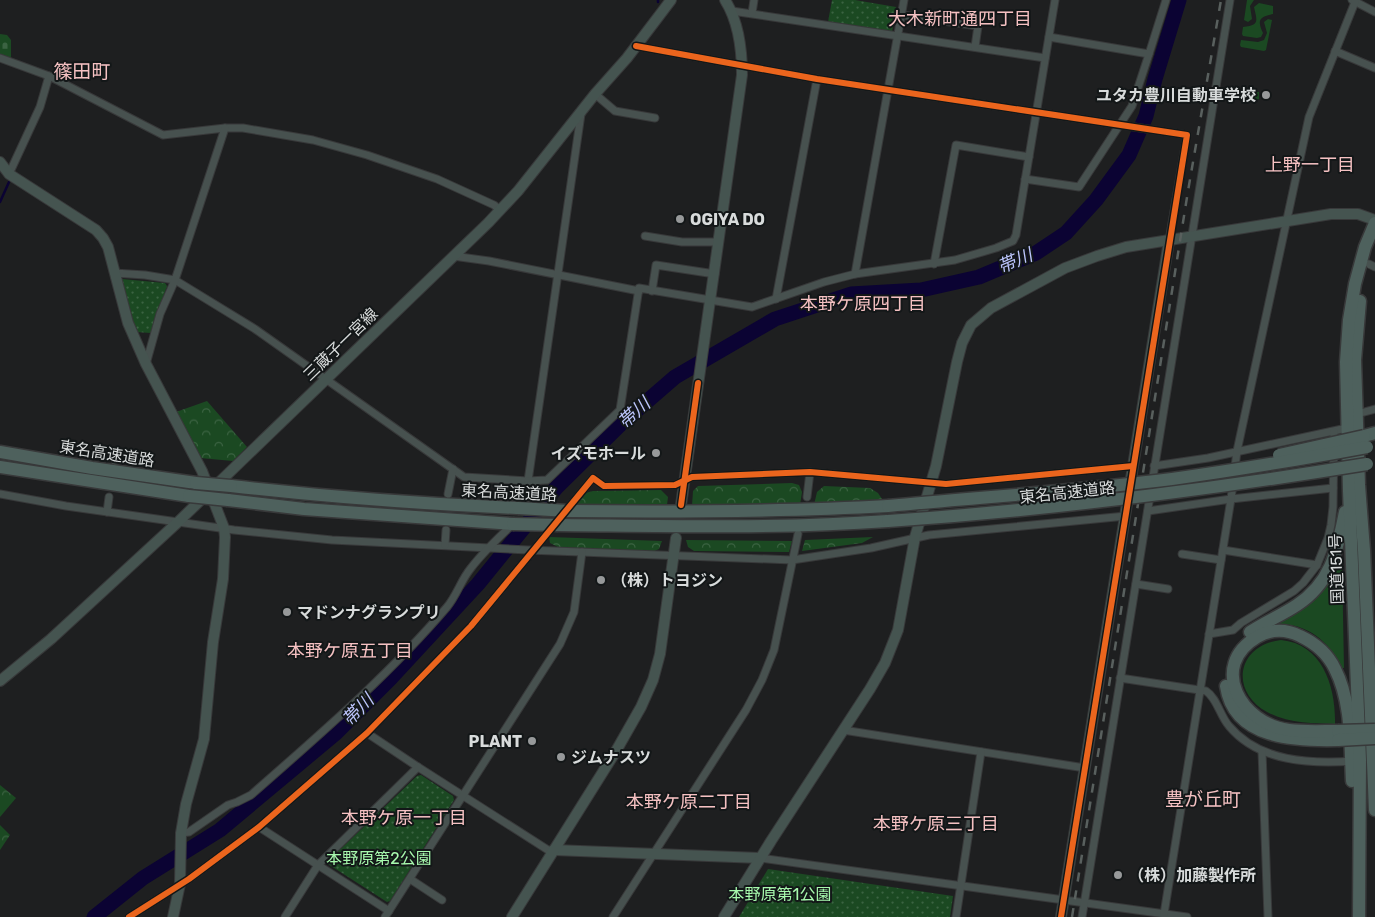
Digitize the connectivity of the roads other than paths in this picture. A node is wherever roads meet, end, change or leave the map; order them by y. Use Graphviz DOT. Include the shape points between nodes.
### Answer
graph roads {
  1 [pos="663,0"];
  2 [pos="671,0"];
  3 [pos="725,0"];
  4 [pos="754,0"];
  5 [pos="904,0"];
  6 [pos="1055,0"];
  7 [pos="1166,0"];
  8 [pos="1230,0"];
  9 [pos="1353,1"];
  10 [pos="663,11"];
  11 [pos="732,11"];
  12 [pos="1375,12"];
  13 [pos="752,13"];
  14 [pos="902,14"];
  15 [pos="897,37"];
  16 [pos="1049,37"];
  17 [pos="636,46"];
  18 [pos="975,47"];
  19 [pos="1335,51"];
  20 [pos="1149,54"];
  21 [pos="0,58"];
  22 [pos="1045,58"];
  23 [pos="742,66"];
  24 [pos="1375,68"];
  25 [pos="49,76"];
  26 [pos="817,79"];
  27 [pos="889,89"];
  28 [pos="595,94"];
  29 [pos="581,111"];
  30 [pos="1037,111"];
  31 [pos="655,118"];
  32 [pos="1119,124"];
  33 [pos="224,128"];
  34 [pos="1029,157"];
  35 [pos="0,162"];
  36 [pos="9,174"];
  37 [pos="1025,179"];
  38 [pos="500,210"];
  39 [pos="1375,221"];
  40 [pos="1285,222"];
  41 [pos="645,236"];
  42 [pos="1192,237"];
  43 [pos="1169,241"];
  44 [pos="719,242"];
  45 [pos="1375,246"];
  46 [pos="453,256"];
  47 [pos="934,264"];
  48 [pos="1372,266"];
  49 [pos="114,273"];
  50 [pos="714,274"];
  51 [pos="855,274"];
  52 [pos="559,275"];
  53 [pos="175,280"];
  54 [pos="639,291"];
  55 [pos="652,291"];
  56 [pos="776,299"];
  57 [pos="710,300"];
  58 [pos="146,364"];
  59 [pos="327,379"];
  60 [pos="1375,409"];
  61 [pos="1357,414"];
  62 [pos="1347,428"];
  63 [pos="1334,432"];
  64 [pos="1370,441"];
  65 [pos="0,452"];
  66 [pos="1236,452"];
  67 [pos="115,453"];
  68 [pos="115,461"];
  69 [pos="1371,463"];
  70 [pos="1133,466"];
  71 [pos="1154,466"];
  72 [pos="0,467"];
  73 [pos="453,469"];
  74 [pos="810,472"];
  75 [pos="684,481"];
  76 [pos="528,482"];
  77 [pos="930,483"];
  78 [pos="1333,488"];
  79 [pos="209,490"];
  80 [pos="1349,491"];
  81 [pos="0,494"];
  82 [pos="448,494"];
  83 [pos="109,497"];
  84 [pos="807,498"];
  85 [pos="1231,499"];
  86 [pos="681,506"];
  87 [pos="1148,511"];
  88 [pos="107,512"];
  89 [pos="1126,516"];
  90 [pos="178,522"];
  91 [pos="513,524"];
  92 [pos="224,528"];
  93 [pos="446,530"];
  94 [pos="798,534"];
  95 [pos="915,537"];
  96 [pos="676,538"];
  97 [pos="445,545"];
  98 [pos="490,548"];
  99 [pos="531,550"];
  100 [pos="1223,550"];
  101 [pos="1364,550"];
  102 [pos="582,552"];
  103 [pos="1182,554"];
  104 [pos="674,556"];
  105 [pos="792,560"];
  106 [pos="1221,560"];
  107 [pos="1317,565"];
  108 [pos="1136,584"];
  109 [pos="1168,590"];
  110 [pos="1375,599"];
  111 [pos="1209,634"];
  112 [pos="1120,678"];
  113 [pos="0,681"];
  114 [pos="1200,690"];
  115 [pos="843,730"];
  116 [pos="1375,730"];
  117 [pos="367,733"];
  118 [pos="1338,736"];
  119 [pos="1375,738"];
  120 [pos="1262,751"];
  121 [pos="981,752"];
  122 [pos="1355,761"];
  123 [pos="418,768"];
  124 [pos="1085,768"];
  125 [pos="464,796"];
  126 [pos="1375,810"];
  127 [pos="259,827"];
  128 [pos="181,833"];
  129 [pos="554,850"];
  130 [pos="653,854"];
  131 [pos="760,858"];
  132 [pos="318,865"];
  133 [pos="180,879"];
  134 [pos="410,879"];
  135 [pos="960,884"];
  136 [pos="442,900"];
  137 [pos="1064,900"];
  138 [pos="1084,904"];
  139 [pos="387,914"];
  140 [pos="1164,914"];
  141 [pos="129,917"];
  142 [pos="173,917"];
  143 [pos="285,917"];
  144 [pos="512,917"];
  145 [pos="613,917"];
  146 [pos="724,917"];
  147 [pos="956,917"];
  148 [pos="1061,917"];
  149 [pos="1082,917"];
  150 [pos="1187,917"];
  151 [pos="1268,917"];
  152 [pos="1359,917"];
  1 -- 10 [label="street"];
  2 -- 10 [label="street, 三蔵子一宮線"];
  3 -- 11 [label="street"];
  4 -- 13 [label="street"];
  5 -- 14 [label="street"];
  6 -- 16 [label="street"];
  7 -- 20 [label="street"];
  8 -- 42 [label="street"];
  9 -- 12 [label="street"];
  9 -- 19 [label="street"];
  10 -- 17 [label="street, 三蔵子一宮線"];
  11 -- 13 [label="street"];
  11 -- 23 [label="street" via="740,40"];
  13 -- 15 [label="street"];
  14 -- 15 [label="street"];
  14 -- 18 [label="street" via="978,26"];
  15 -- 18 [label="street"];
  15 -- 27 [label="street"];
  16 -- 20 [label="street"];
  16 -- 22 [label="street"];
  17 -- 23 [label="street"];
  17 -- 28 [label="street, 三蔵子一宮線"];
  18 -- 22 [label="street"];
  19 -- 24 [label="street"];
  19 -- 40 [label="street" via="1309,117"];
  20 -- 32 [label="street" via="1132,106"];
  21 -- 25 [label="street"];
  22 -- 30 [label="street"];
  23 -- 26 [label="street"];
  23 -- 44 [label="street"];
  25 -- 33 [label="street" via="163,134"];
  25 -- 36 [label="street" via="40,107"];
  26 -- 27 [label="street"];
  26 -- 56 [label="street"];
  27 -- 30 [label="street"];
  27 -- 51 [label="street"];
  28 -- 29 [label="street, 三蔵子一宮線"];
  28 -- 31 [label="street" via="615,111"];
  29 -- 38 [label="street, 三蔵子一宮線"];
  29 -- 52 [label="street"];
  30 -- 32 [label="street"];
  30 -- 34 [label="street"];
  32 -- 37 [label="street" via="1079,187"];
  32 -- 43 [label="street" via="1187,136"];
  33 -- 38 [label="street" via="243,128 313,140 367,155 436,179"];
  33 -- 53 [label="street"];
  34 -- 37 [label="street"];
  34 -- 47 [label="street" via="956,145"];
  35 -- 36 [label="street"];
  36 -- 49 [label="street" via="96,230 108,247"];
  37 -- 47 [label="street" via="1013,241"];
  38 -- 46 [label="street, 三蔵子一宮線"];
  39 -- 40 [label="street" via="1358,214 1332,214"];
  39 -- 62 [label="highway, 国道151号" via="1365,247 1349,320"];
  40 -- 42 [label="street"];
  40 -- 66 [label="street"];
  41 -- 44 [label="street" via="682,242"];
  42 -- 43 [label="street"];
  42 -- 71 [label="street"];
  43 -- 70 [label="street"];
  43 -- 77 [label="street" via="1126,247 1080,261 991,308 971,325 957,362"];
  44 -- 50 [label="street"];
  45 -- 48 [label="highway, 国道151号"];
  46 -- 52 [label="street"];
  46 -- 59 [label="street, 三蔵子一宮線"];
  47 -- 51 [label="street"];
  48 -- 61 [label="highway, 国道151号" via="1362,289 1357,334"];
  49 -- 53 [label="street"];
  49 -- 58 [label="street" via="128,323"];
  50 -- 55 [label="street" via="656,265"];
  50 -- 57 [label="street"];
  51 -- 56 [label="street"];
  52 -- 54 [label="street"];
  52 -- 76 [label="street"];
  53 -- 58 [label="street" via="160,314"];
  53 -- 59 [label="street" via="255,329"];
  54 -- 55 [label="street" via="639,288"];
  54 -- 76 [label="street" via="620,410 548,480"];
  55 -- 57 [label="street"];
  56 -- 57 [label="street" via="752,307"];
  57 -- 75 [label="street"];
  58 -- 79 [label="street"];
  59 -- 73 [label="street"];
  59 -- 79 [label="street, 三蔵子一宮線"];
  60 -- 61 [label="street"];
  61 -- 101 [label="highway, 国道151号"];
  62 -- 63 [label="street"];
  62 -- 80 [label="highway, 国道151号"];
  63 -- 66 [label="street"];
  63 -- 78 [label="street"];
  64 -- 65 [label="highway, 東名高速道路, bridge" via="1171,479 1109,486 888,506 704,512 568,511 322,496 196,483"];
  66 -- 71 [label="street"];
  66 -- 85 [label="street"];
  67 -- 68 [label="street"];
  69 -- 91 [label="highway, 東名高速道路, bridge" via="1163,495 988,514 835,525"];
  70 -- 77 [label="street"];
  70 -- 89 [label="street"];
  71 -- 87 [label="street"];
  72 -- 91 [label="highway, 東名高速道路, bridge" via="189,496 304,509"];
  73 -- 76 [label="street" via="464,477"];
  73 -- 82 [label="street"];
  74 -- 75 [label="street" via="692,477"];
  74 -- 77 [label="street"];
  74 -- 84 [label="street"];
  75 -- 86 [label="street"];
  75 -- 99 [label="street" via="675,485 604,486 593,478"];
  77 -- 95 [label="street"];
  78 -- 85 [label="street"];
  78 -- 107 [label="street" via="1331,525"];
  79 -- 90 [label="street, 三蔵子一宮線"];
  79 -- 92 [label="street"];
  80 -- 118 [label="highway" via="1330,568 1307,598 1241,640 1229,660 1226,682 1236,710 1246,722 1261,730 1283,738 1314,741"];
  80 -- 122 [label="highway, 国道151号"];
  81 -- 88 [label="street"];
  83 -- 88 [label="street"];
  85 -- 87 [label="street"];
  85 -- 100 [label="street"];
  87 -- 108 [label="street"];
  88 -- 90 [label="street"];
  89 -- 95 [label="street"];
  89 -- 124 [label="street"];
  90 -- 92 [label="street"];
  90 -- 113 [label="street, 三蔵子一宮線" via="51,639"];
  91 -- 98 [label="street"];
  92 -- 97 [label="street" via="332,540"];
  92 -- 128 [label="street" via="223,579 204,738"];
  93 -- 97 [label="street"];
  94 -- 105 [label="street"];
  95 -- 105 [label="street" via="871,548"];
  95 -- 115 [label="street" via="898,630 870,689"];
  96 -- 104 [label="street"];
  97 -- 98 [label="street"];
  98 -- 99 [label="street"];
  98 -- 128 [label="street" via="470,569 447,607 328,728 251,795 228,805 189,832"];
  99 -- 102 [label="street"];
  99 -- 117 [label="street" via="471,626"];
  100 -- 106 [label="street"];
  100 -- 107 [label="street"];
  101 -- 110 [label="highway" via="1369,557"];
  101 -- 126 [label="highway, 国道151号"];
  102 -- 104 [label="street"];
  102 -- 125 [label="street" via="574,612 567,631"];
  103 -- 106 [label="street"];
  104 -- 105 [label="street"];
  104 -- 129 [label="street" via="660,654 641,707"];
  105 -- 130 [label="street" via="774,650 762,680"];
  106 -- 111 [label="street"];
  107 -- 111 [label="street" via="1294,591 1233,630"];
  108 -- 109 [label="street"];
  108 -- 112 [label="street"];
  111 -- 114 [label="street"];
  112 -- 114 [label="street"];
  112 -- 138 [label="street"];
  114 -- 120 [label="street" via="1211,694 1234,732"];
  114 -- 140 [label="street"];
  115 -- 121 [label="street"];
  115 -- 131 [label="street"];
  116 -- 118 [label="highway, bridge"];
  117 -- 123 [label="street"];
  117 -- 127 [label="street"];
  118 -- 119 [label="highway, bridge"];
  118 -- 122 [label="highway" via="1280,728 1247,710 1235,690 1235,662 1242,649 1259,635 1282,630 1302,637 1321,650 1336,670 1342,689"];
  120 -- 122 [label="street" via="1304,761"];
  120 -- 151 [label="street"];
  121 -- 124 [label="street"];
  121 -- 135 [label="street"];
  122 -- 152 [label="highway"];
  123 -- 125 [label="street"];
  123 -- 132 [label="street"];
  124 -- 137 [label="street"];
  125 -- 129 [label="street" via="548,850"];
  125 -- 134 [label="street"];
  127 -- 132 [label="street"];
  127 -- 133 [label="street" via="189,879"];
  128 -- 133 [label="street"];
  129 -- 130 [label="street"];
  129 -- 144 [label="street"];
  130 -- 131 [label="street"];
  130 -- 145 [label="street"];
  131 -- 135 [label="street"];
  131 -- 146 [label="street"];
  132 -- 139 [label="street"];
  132 -- 143 [label="street"];
  133 -- 141 [label="street"];
  133 -- 142 [label="street"];
  134 -- 136 [label="street"];
  134 -- 139 [label="street"];
  135 -- 137 [label="street"];
  135 -- 147 [label="street"];
  137 -- 138 [label="street"];
  137 -- 148 [label="street"];
  138 -- 140 [label="street"];
  138 -- 149 [label="street"];
  140 -- 150 [label="street"];
}
